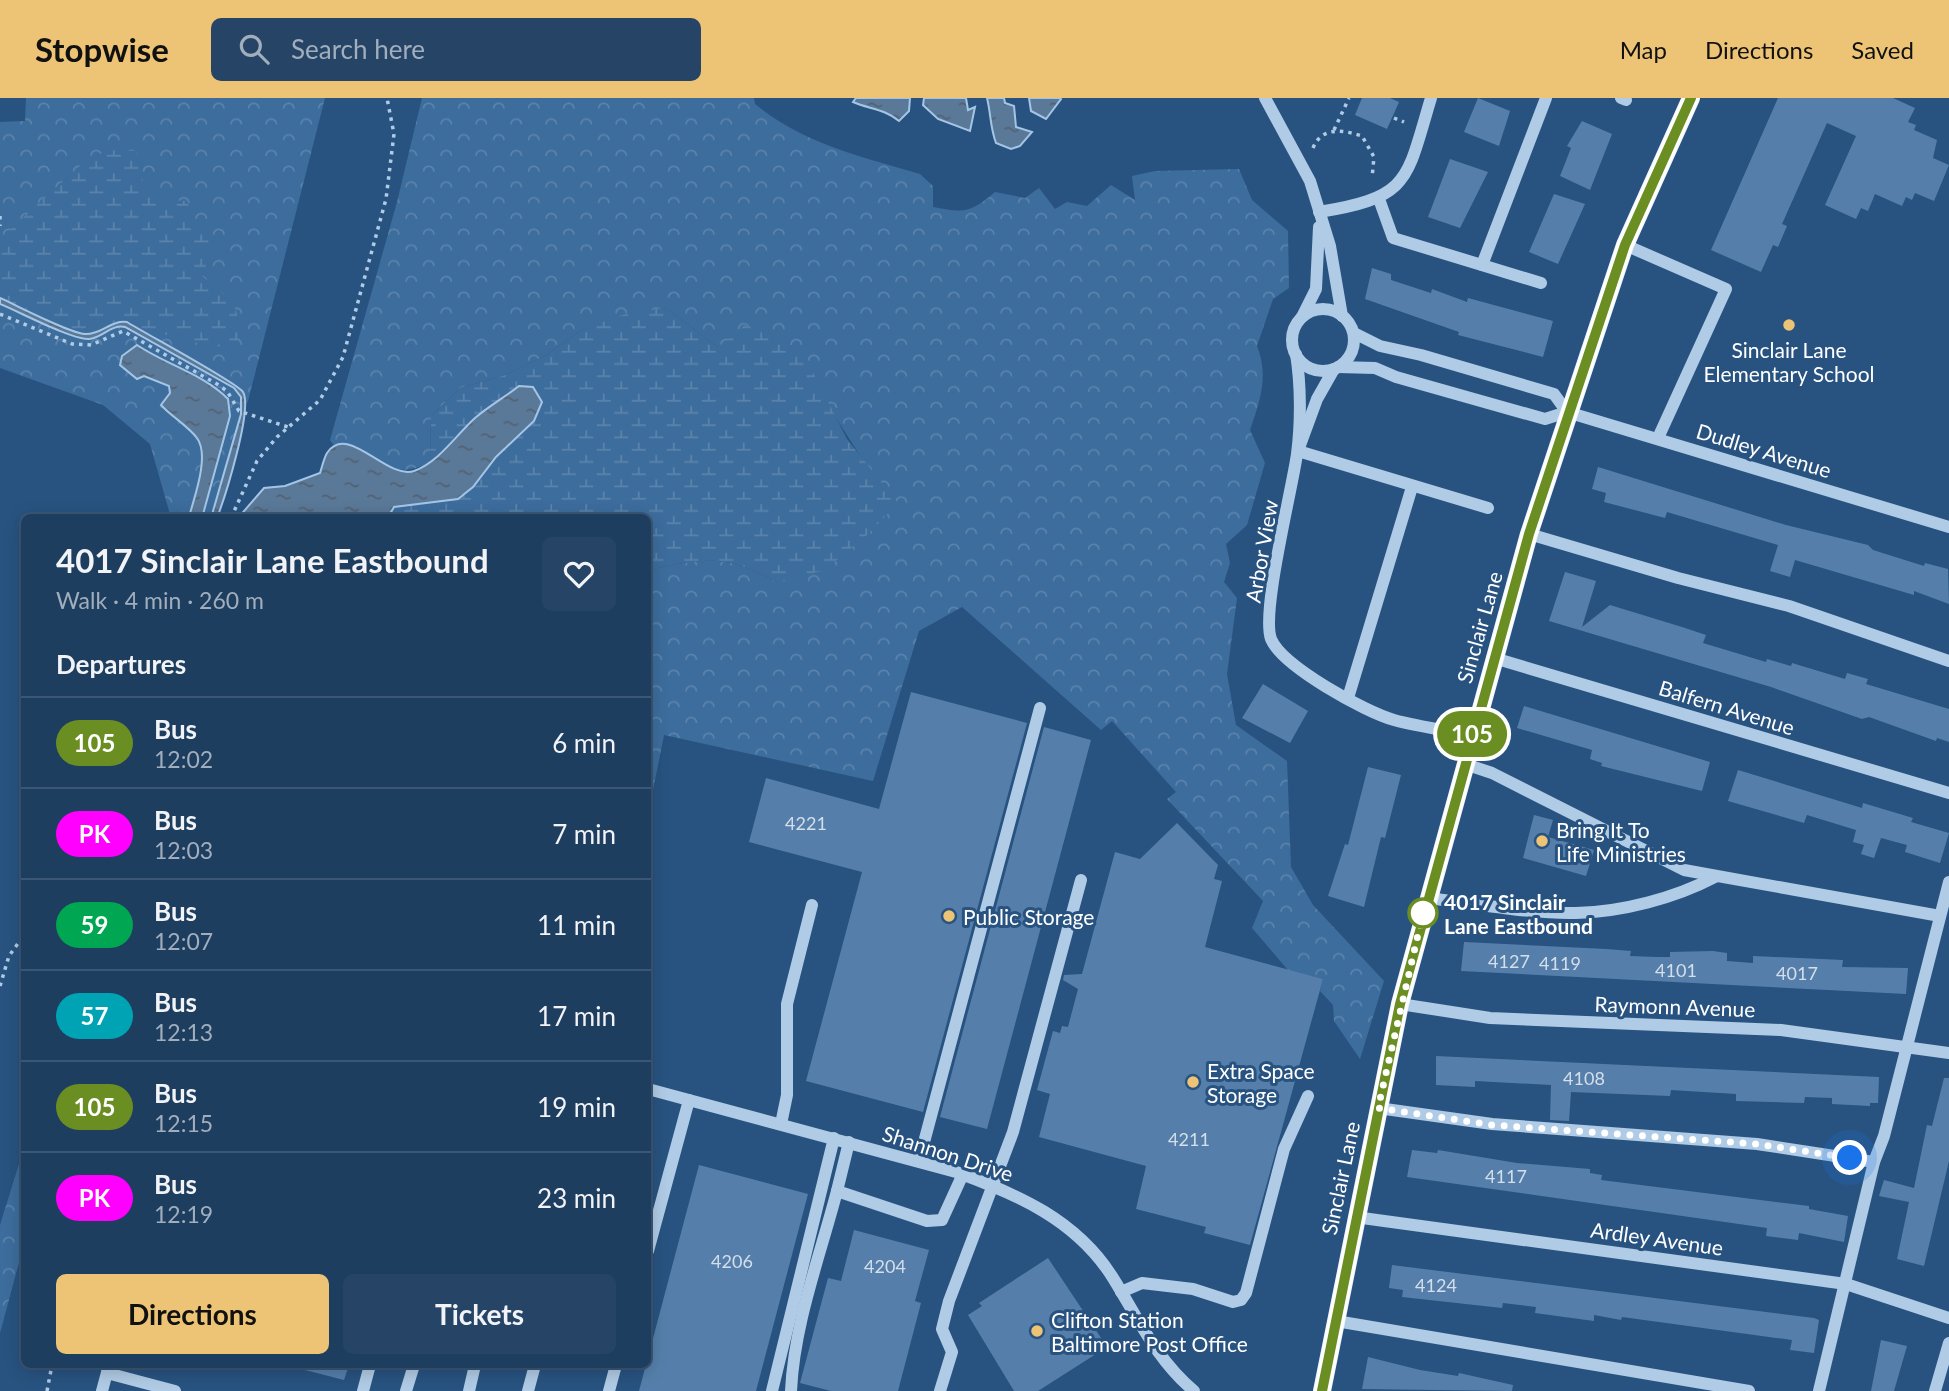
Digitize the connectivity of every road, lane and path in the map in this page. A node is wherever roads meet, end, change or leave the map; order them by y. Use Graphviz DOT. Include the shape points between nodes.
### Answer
graph roads {
  1 [pos="387,98"];
  2 [pos="1265,98"];
  3 [pos="1349,98"];
  4 [pos="1431,98"];
  5 [pos="1546,98"];
  6 [pos="1691,98"];
  7 [pos="1394,118"];
  8 [pos="1404,122"];
  9 [pos="1334,131"];
  10 [pos="1313,148"];
  11 [pos="1373,178"];
  12 [pos="1379,199"];
  13 [pos="1319,212"];
  14 [pos="0,216"];
  15 [pos="0,226"];
  16 [pos="1625,245"];
  17 [pos="1482,265"];
  18 [pos="1541,283"];
  19 [pos="0,314"];
  20 [pos="1342,316"];
  21 [pos="1300,319"];
  22 [pos="1353,333"];
  23 [pos="1296,354"];
  24 [pos="1336,368"];
  25 [pos="1567,412"];
  26 [pos="288,427"];
  27 [pos="1658,438"];
  28 [pos="1298,451"];
  29 [pos="1412,486"];
  30 [pos="1488,508"];
  31 [pos="233,514"];
  32 [pos="1949,527"];
  33 [pos="1529,534"];
  34 [pos="1494,659"];
  35 [pos="1949,661"];
  36 [pos="1348,698"];
  37 [pos="1040,708"];
  38 [pos="1472,736"];
  39 [pos="1465,764"];
  40 [pos="1949,793"];
  41 [pos="1715,877"];
  42 [pos="1081,880"];
  43 [pos="1949,883"];
  44 [pos="1427,898"];
  45 [pos="812,905"];
  46 [pos="1940,916"];
  47 [pos="21,939"];
  48 [pos="0,986"];
  49 [pos="1400,1004"];
  50 [pos="1907,1046"];
  51 [pos="1949,1053"];
  52 [pos="651,1090"];
  53 [pos="1308,1096"];
  54 [pos="689,1100"];
  55 [pos="1378,1108"];
  56 [pos="781,1124"];
  57 [pos="834,1138"];
  58 [pos="849,1142"];
  59 [pos="919,1161"];
  60 [pos="1874,1162"];
  61 [pos="963,1174"];
  62 [pos="993,1184"];
  63 [pos="837,1191"];
  64 [pos="1354,1217"];
  65 [pos="651,1240"];
  66 [pos="1846,1284"];
  67 [pos="1121,1292"];
  68 [pos="1949,1318"];
  69 [pos="1336,1321"];
  70 [pos="1949,1342"];
  71 [pos="51,1368"];
  72 [pos="369,1368"];
  73 [pos="413,1368"];
  74 [pos="474,1368"];
  75 [pos="534,1368"];
  76 [pos="615,1368"];
  77 [pos="108,1369"];
  78 [pos="47,1391"];
  79 [pos="102,1391"];
  80 [pos="175,1391"];
  81 [pos="363,1391"];
  82 [pos="406,1391"];
  83 [pos="469,1391"];
  84 [pos="528,1391"];
  85 [pos="609,1391"];
  86 [pos="772,1391"];
  87 [pos="791,1391"];
  88 [pos="940,1391"];
  89 [pos="1194,1391"];
  90 [pos="1322,1391"];
  91 [pos="1749,1391"];
  92 [pos="1819,1391"];
  93 [pos="1935,1391"];
  1 -- 26 [label="path" via="394,134 386,199 343,357 320,400"];
  2 -- 13 [label="street" via="1310,181"];
  3 -- 9 [label="path"];
  4 -- 12 [label="street" via="1404,178"];
  5 -- 17 [label="street"];
  6 -- 16 [label="main road, Sinclair Lane"];
  7 -- 8 [label="path"];
  9 -- 10 [label="path" via="1323,134"];
  9 -- 11 [label="path" via="1362,136 1374,157"];
  12 -- 13 [label="street"];
  12 -- 17 [label="street" via="1393,238"];
  13 -- 20 [label="street"];
  13 -- 21 [label="street" via="1318,280"];
  14 -- 15 [label="path"];
  16 -- 25 [label="main road, Sinclair Lane"];
  16 -- 27 [label="street" via="1726,289"];
  17 -- 18 [label="street"];
  19 -- 26 [label="path" via="72,344 91,345 122,331 227,391 239,411"];
  20 -- 21 [label="street" via="1325,309"];
  20 -- 22 [label="street"];
  21 -- 23 [label="street" via="1293,336"];
  22 -- 24 [label="street" via="1352,352"];
  22 -- 25 [label="street" via="1380,346 1554,394"];
  23 -- 24 [label="street" via="1312,368"];
  23 -- 28 [label="street, Arbor View" via="1300,377"];
  24 -- 25 [label="street" via="1375,368 1545,419"];
  24 -- 28 [label="street, Arbor View" via="1317,399"];
  25 -- 27 [label="street, Dudley Avenue"];
  25 -- 33 [label="main road, Sinclair Lane"];
  26 -- 31 [label="path" via="257,461"];
  27 -- 32 [label="street, Dudley Avenue"];
  28 -- 29 [label="street"];
  28 -- 36 [label="street, Arbor View" via="1270,605 1270,637 1302,672"];
  29 -- 30 [label="street"];
  29 -- 36 [label="street"];
  33 -- 34 [label="main road, Sinclair Lane"];
  33 -- 35 [label="street" via="1789,606"];
  34 -- 38 [label="main road, Sinclair Lane"];
  34 -- 40 [label="street, Balfern Avenue"];
  36 -- 38 [label="street, Arbor View" via="1392,720"];
  37 -- 59 [label="street"];
  38 -- 39 [label="main road, Sinclair Lane"];
  39 -- 41 [label="street" via="1492,773 1684,870"];
  39 -- 44 [label="main road, Sinclair Lane"];
  41 -- 44 [label="street" via="1658,898 1576,913"];
  41 -- 46 [label="street"];
  42 -- 62 [label="street" via="1013,1132"];
  43 -- 46 [label="street"];
  44 -- 49 [label="main road, Sinclair Lane"];
  45 -- 56 [label="street" via="787,1004 787,1095"];
  46 -- 50 [label="street"];
  47 -- 48 [label="path" via="9,956"];
  49 -- 50 [label="street, Raymonn Avenue" via="1490,1018 1781,1030"];
  49 -- 55 [label="main road, Sinclair Lane"];
  50 -- 51 [label="street, Raymonn Avenue"];
  50 -- 60 [label="street"];
  52 -- 54 [label="street, Shannon Drive"];
  53 -- 67 [label="street" via="1284,1149 1241,1300 1142,1283"];
  54 -- 56 [label="street, Shannon Drive"];
  54 -- 65 [label="street"];
  55 -- 60 [label="street" via="1492,1125 1757,1144"];
  55 -- 64 [label="main road, Sinclair Lane"];
  56 -- 57 [label="street, Shannon Drive"];
  57 -- 58 [label="street, Shannon Drive"];
  57 -- 86 [label="street"];
  58 -- 59 [label="street, Shannon Drive"];
  58 -- 63 [label="street"];
  59 -- 61 [label="street, Shannon Drive"];
  60 -- 66 [label="street"];
  61 -- 62 [label="street, Shannon Drive"];
  61 -- 63 [label="street" via="942,1220 927,1221"];
  62 -- 67 [label="street, Shannon Drive" via="1073,1230 1097,1255"];
  62 -- 88 [label="street" via="949,1301 942,1329 952,1352"];
  63 -- 87 [label="street" via="805,1309"];
  64 -- 66 [label="street, Ardley Avenue"];
  64 -- 69 [label="main road, Sinclair Lane"];
  66 -- 68 [label="street, Ardley Avenue"];
  66 -- 92 [label="street"];
  67 -- 89 [label="street, Shannon Drive" via="1144,1334 1170,1369"];
  69 -- 90 [label="main road, Sinclair Lane"];
  69 -- 91 [label="street"];
  70 -- 93 [label="street"];
  71 -- 78 [label="path"];
  72 -- 81 [label="street"];
  73 -- 82 [label="street"];
  74 -- 83 [label="street"];
  75 -- 84 [label="street"];
  76 -- 85 [label="street"];
  77 -- 79 [label="street"];
  77 -- 80 [label="street"];
}
